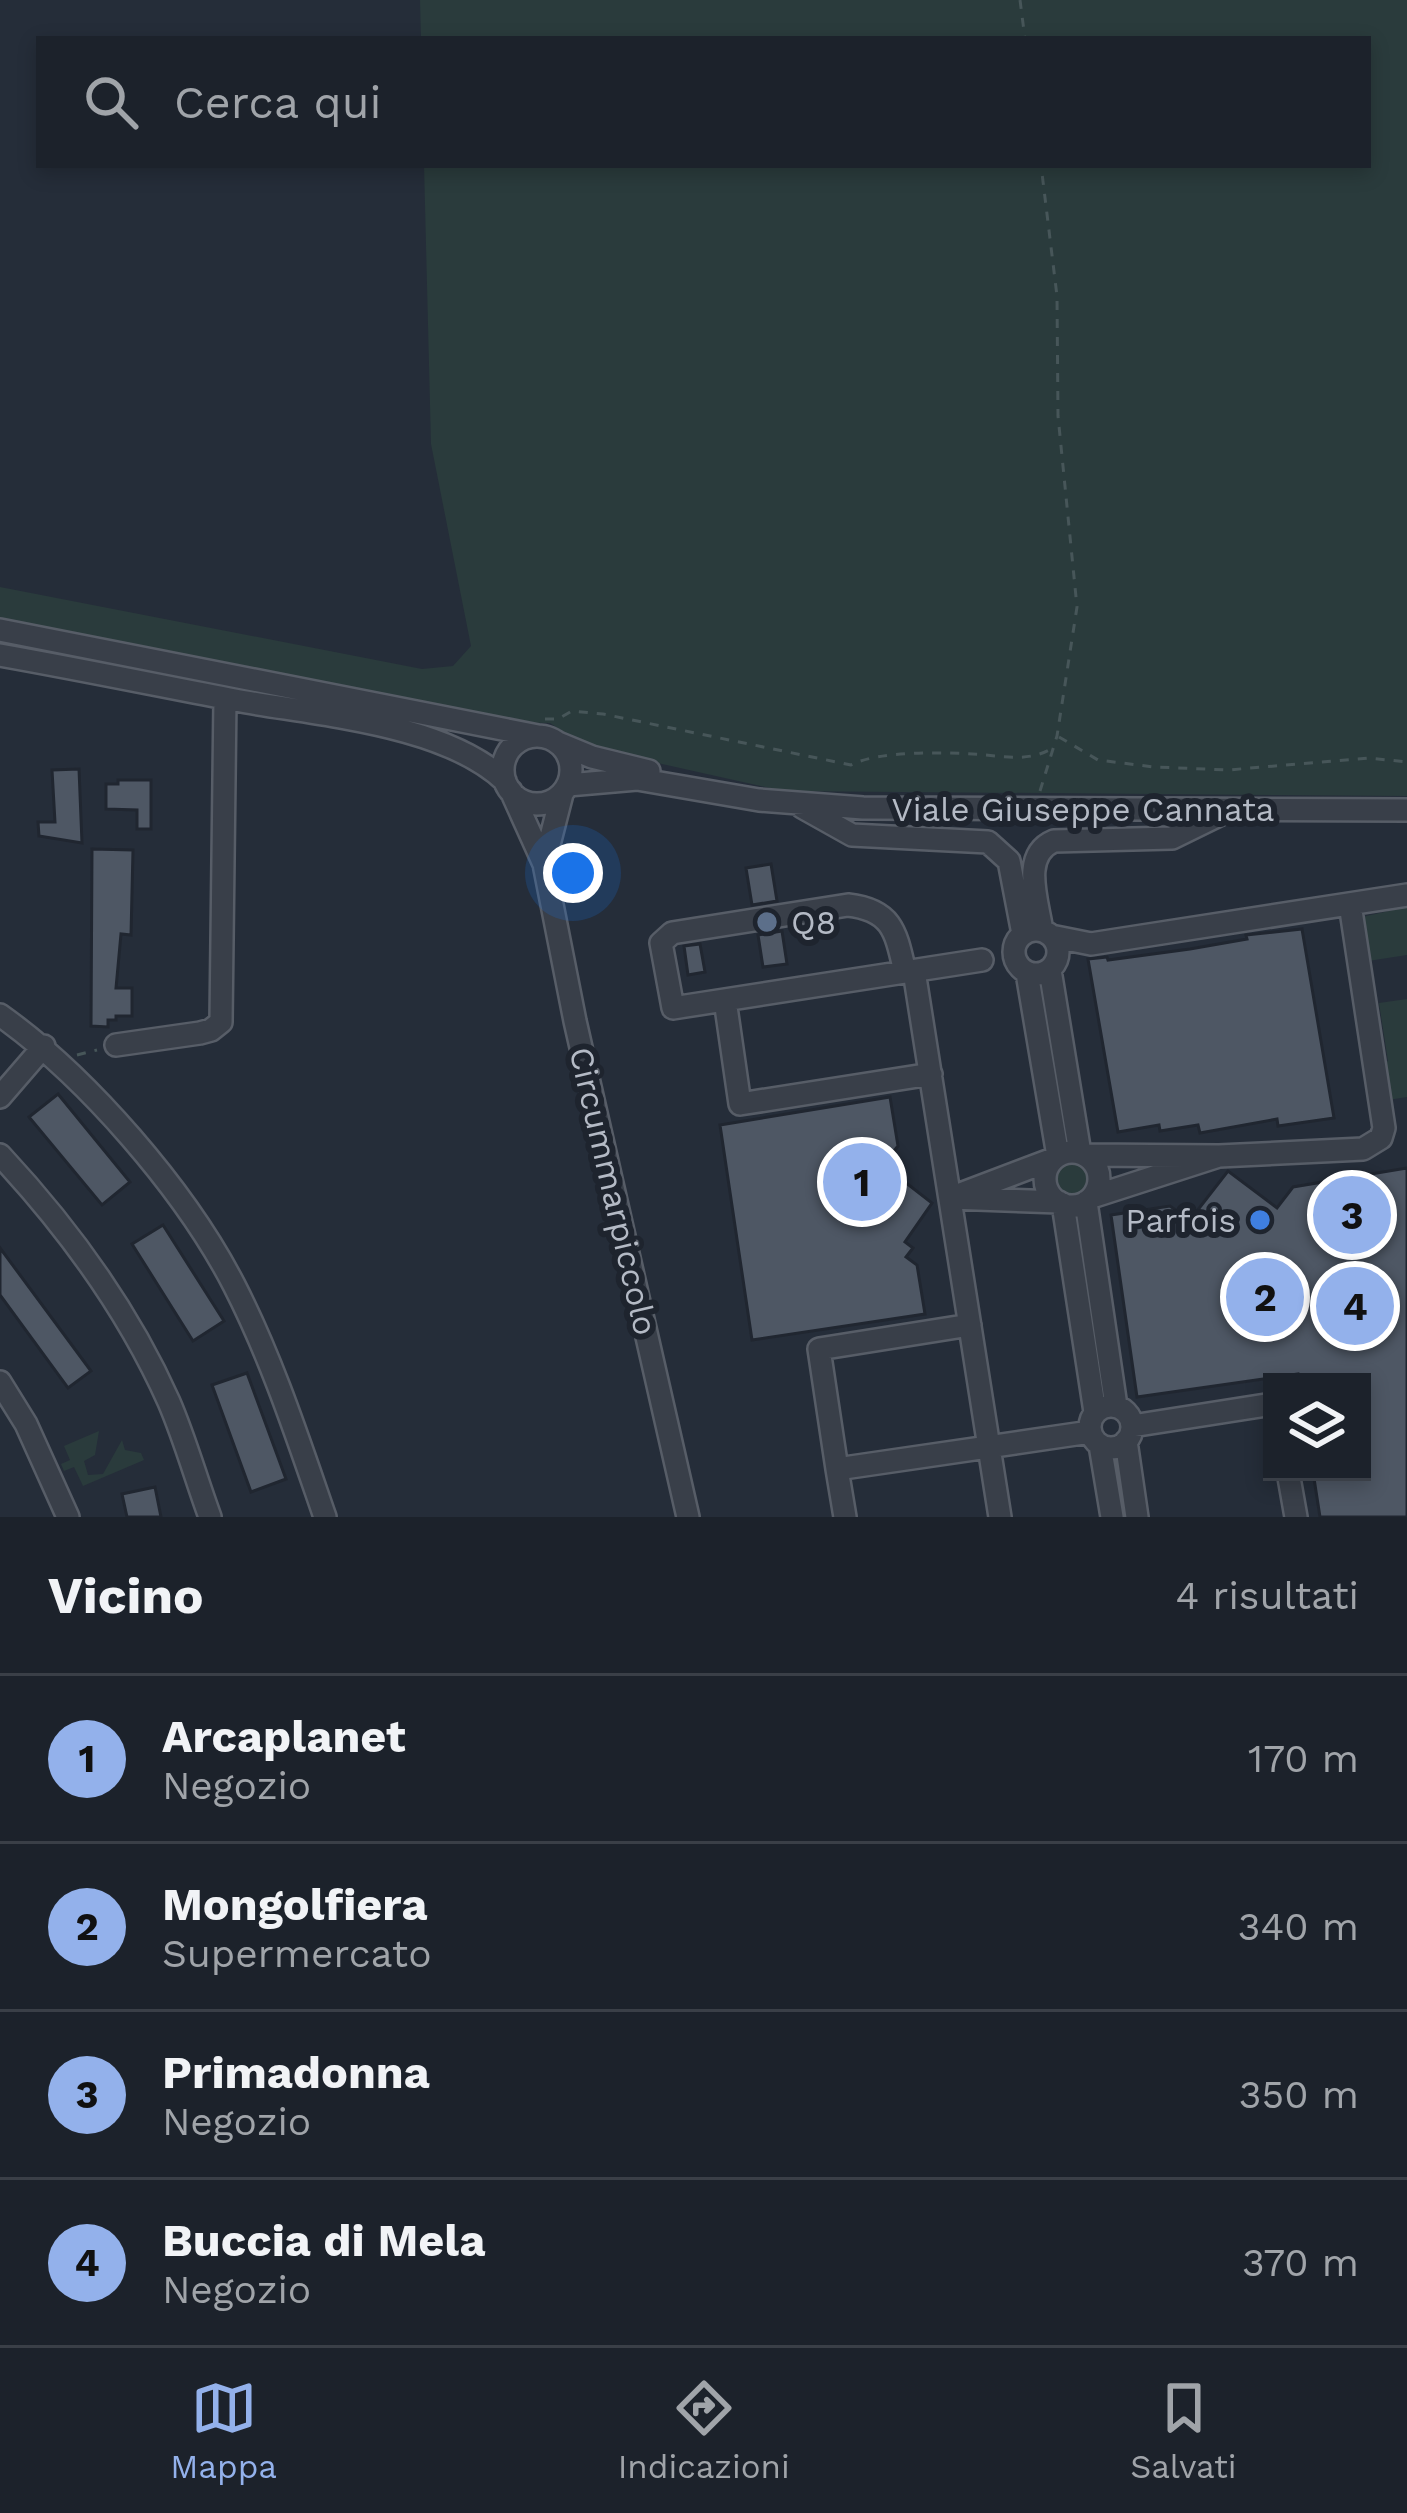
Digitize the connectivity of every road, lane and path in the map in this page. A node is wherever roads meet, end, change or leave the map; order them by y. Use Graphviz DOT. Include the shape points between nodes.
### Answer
graph roads {
  1 [pos="1020,0"];
  2 [pos="1025,36"];
  3 [pos="1041,168"];
  4 [pos="0,631"];
  5 [pos="0,655"];
  6 [pos="225,698"];
  7 [pos="547,733"];
  8 [pos="1057,736"];
  9 [pos="1054,748"];
  10 [pos="1407,762"];
  11 [pos="508,786"];
  12 [pos="565,789"];
  13 [pos="760,800"];
  14 [pos="797,803"];
  15 [pos="876,808"];
  16 [pos="1034,810"];
  17 [pos="1407,810"];
  18 [pos="1137,811"];
  19 [pos="1229,811"];
  20 [pos="1376,811"];
  21 [pos="1407,821"];
  22 [pos="880,838"];
  23 [pos="1135,839"];
  24 [pos="544,864"];
  25 [pos="1407,895"];
  26 [pos="1349,904"];
  27 [pos="1033,935"];
  28 [pos="1091,944"];
  29 [pos="982,960"];
  30 [pos="1053,966"];
  31 [pos="1023,971"];
  32 [pos="909,972"];
  33 [pos="724,1000"];
  34 [pos="0,1015"];
  35 [pos="116,1045"];
  36 [pos="51,1053"];
  37 [pos="931,1074"];
  38 [pos="0,1097"];
  39 [pos="0,1155"];
  40 [pos="1069,1156"];
  41 [pos="1219,1156"];
  42 [pos="950,1198"];
  43 [pos="1075,1201"];
  44 [pos="970,1325"];
  45 [pos="0,1382"];
  46 [pos="1263,1406"];
  47 [pos="1100,1424"];
  48 [pos="1129,1434"];
  49 [pos="989,1446"];
  50 [pos="837,1469"];
  51 [pos="1290,1481"];
  52 [pos="68,1517"];
  53 [pos="210,1517"];
  54 [pos="325,1517"];
  55 [pos="688,1517"];
  56 [pos="845,1517"];
  57 [pos="1000,1517"];
  58 [pos="1112,1517"];
  59 [pos="1137,1517"];
  60 [pos="1296,1517"];
  1 -- 2 [label="path"];
  3 -- 8 [label="path" via="1077,607"];
  4 -- 7 [label="street, Viale Giuseppe Cannata"];
  5 -- 6 [label="street"];
  6 -- 11 [label="street" via="433,740 492,768"];
  6 -- 35 [label="street" via="221,1022 200,1034"];
  7 -- 9 [label="path" via="572,711 603,714 851,765 877,756 1035,757"];
  7 -- 11 [label="street" via="510,750"];
  7 -- 12 [label="street" via="571,762"];
  7 -- 13 [label="street, Viale Giuseppe Cannata" via="592,757"];
  8 -- 9 [label="path"];
  8 -- 10 [label="path" via="1099,760 1154,767"];
  9 -- 16 [label="path"];
  11 -- 12 [label="street" via="542,804"];
  11 -- 24 [label="street, Circummarpiccolo"];
  12 -- 13 [label="street, Viale Giuseppe Cannata" via="638,779"];
  12 -- 24 [label="street, Circummarpiccolo"];
  13 -- 14 [label="street, Viale Giuseppe Cannata"];
  14 -- 15 [label="street, Viale Giuseppe Cannata"];
  14 -- 22 [label="street" via="852,835"];
  15 -- 16 [label="street, Viale Giuseppe Cannata"];
  15 -- 22 [label="street" via="866,829"];
  16 -- 18 [label="street, Viale Giuseppe Cannata"];
  17 -- 20 [label="street, Viale Giuseppe Cannata"];
  18 -- 19 [label="street, Viale Giuseppe Cannata"];
  18 -- 23 [label="street" via="1153,826"];
  19 -- 20 [label="street, Viale Giuseppe Cannata"];
  19 -- 23 [label="street" via="1172,838"];
  20 -- 21 [label="street"];
  22 -- 27 [label="street" via="988,842 1009,861"];
  23 -- 27 [label="street" via="1043,845 1033,870"];
  24 -- 55 [label="street, Circummarpiccolo"];
  25 -- 26 [label="street"];
  26 -- 28 [label="street"];
  26 -- 41 [label="street" via="1384,1128 1376,1144"];
  27 -- 28 [label="street"];
  27 -- 29 [label="street"];
  27 -- 30 [label="street" via="1058,949"];
  27 -- 31 [label="street" via="1013,956"];
  28 -- 30 [label="street"];
  29 -- 31 [label="street"];
  29 -- 32 [label="street"];
  30 -- 31 [label="street" via="1039,975"];
  30 -- 40 [label="street"];
  31 -- 40 [label="street"];
  32 -- 33 [label="street"];
  32 -- 33 [label="street" via="888,921 869,907 672,933 662,943 673,1008"];
  32 -- 37 [label="street"];
  33 -- 37 [label="street" via="740,1104"];
  34 -- 36 [label="street"];
  35 -- 36 [label="path"];
  36 -- 38 [label="street"];
  36 -- 54 [label="street" via="167,1183 233,1283"];
  37 -- 42 [label="street"];
  39 -- 53 [label="street" via="52,1211 113,1298 169,1402"];
  40 -- 41 [label="street"];
  40 -- 42 [label="street"];
  40 -- 43 [label="street" via="1099,1175"];
  40 -- 43 [label="street" via="1045,1179 1050,1195"];
  41 -- 43 [label="street"];
  42 -- 43 [label="street"];
  42 -- 44 [label="street"];
  43 -- 47 [label="street"];
  44 -- 49 [label="street"];
  44 -- 50 [label="street" via="818,1349"];
  45 -- 52 [label="street"];
  46 -- 48 [label="street"];
  47 -- 48 [label="street" via="1114,1448"];
  47 -- 48 [label="street" via="1127,1413"];
  47 -- 49 [label="street"];
  47 -- 58 [label="street"];
  48 -- 59 [label="street"];
  49 -- 50 [label="street"];
  49 -- 57 [label="street"];
  50 -- 56 [label="street"];
  51 -- 60 [label="street"];
}
